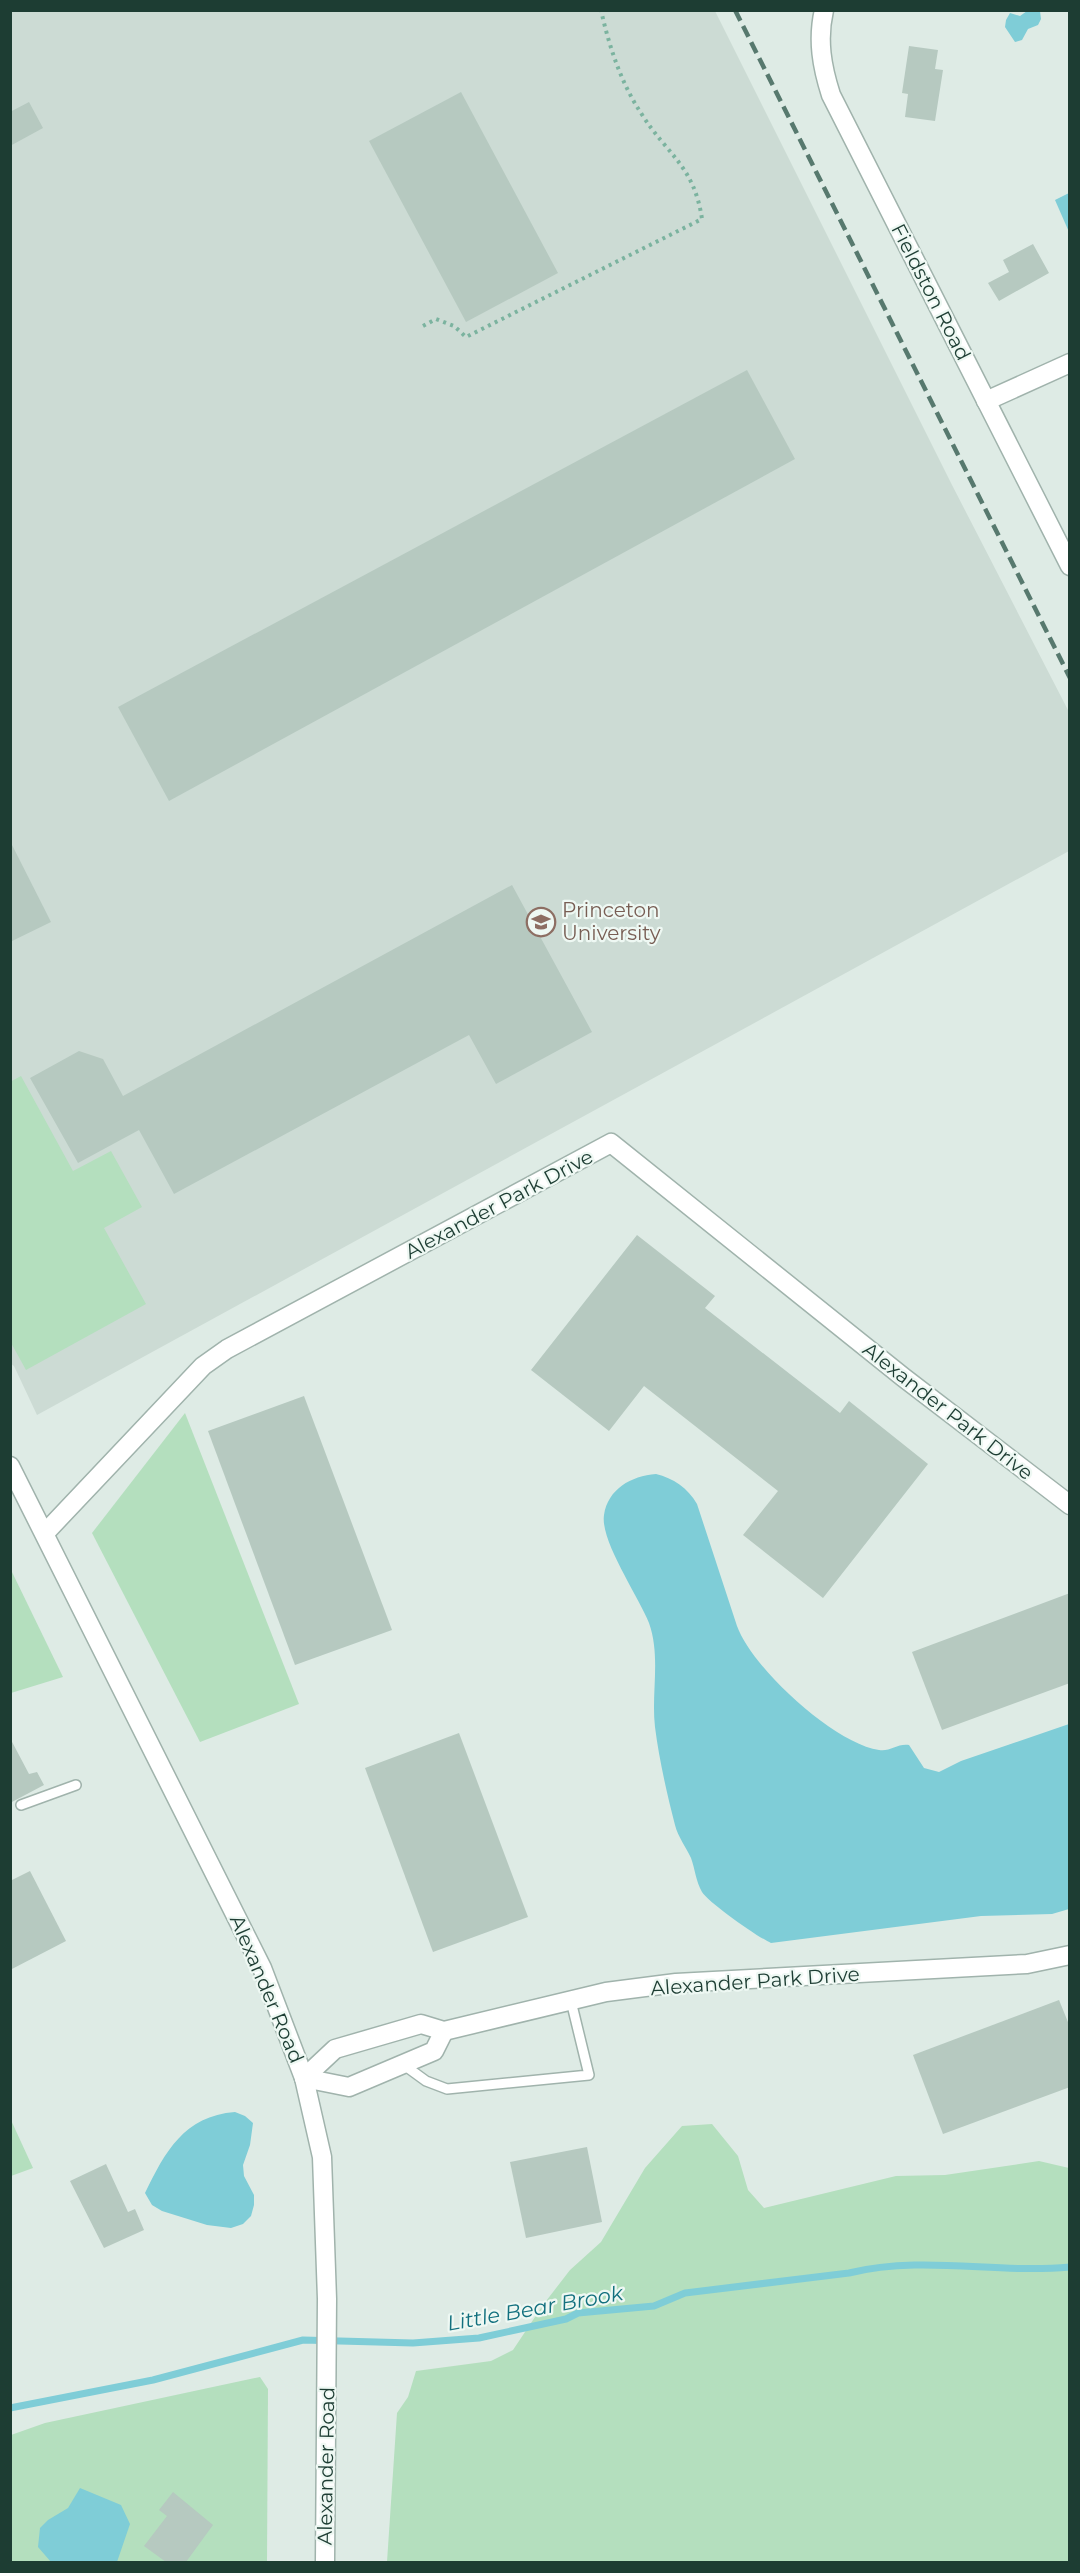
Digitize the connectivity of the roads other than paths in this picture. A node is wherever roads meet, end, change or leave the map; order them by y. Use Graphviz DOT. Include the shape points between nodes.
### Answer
graph roads {
  1 [pos="824,10"];
  2 [pos="1070,363"];
  3 [pos="986,401"];
  4 [pos="1070,566"];
  5 [pos="10,1466"];
  6 [pos="1070,1505"];
  7 [pos="45,1533"];
  8 [pos="76,1785"];
  9 [pos="21,1805"];
  10 [pos="1070,1955"];
  11 [pos="571,2001"];
  12 [pos="444,2031"];
  13 [pos="404,2065"];
  14 [pos="304,2078"];
  15 [pos="325,2562"];
  1 -- 3 [label="street, Fieldston Road" via="822,68 831,95"];
  2 -- 3 [label="street"];
  3 -- 4 [label="street, Fieldston Road"];
  5 -- 7 [label="street, Alexander Road"];
  6 -- 7 [label="street, Alexander Park Drive" via="611,1143 227,1349 203,1366"];
  7 -- 14 [label="street, Alexander Road" via="262,1968"];
  8 -- 9 [label="lane"];
  10 -- 11 [label="street, Alexander Park Drive" via="1027,1964 675,1983"];
  11 -- 12 [label="street, Alexander Park Drive"];
  11 -- 13 [label="lane" via="589,2075 447,2090"];
  12 -- 13 [label="street" via="435,2051"];
  12 -- 14 [label="street, Alexander Park Drive" via="421,2024 335,2049"];
  13 -- 14 [label="street" via="350,2087"];
  14 -- 15 [label="street, Alexander Road" via="322,2157 327,2299"];
}
